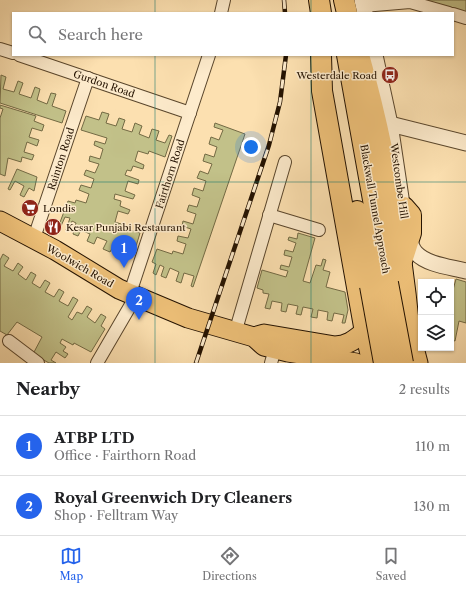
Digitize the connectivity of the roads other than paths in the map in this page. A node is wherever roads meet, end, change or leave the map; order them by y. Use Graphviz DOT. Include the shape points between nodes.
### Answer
graph roads {
  1 [pos="224,0"];
  2 [pos="319,0"];
  3 [pos="337,0"];
  4 [pos="344,0"];
  5 [pos="359,8"];
  6 [pos="221,12"];
  7 [pos="320,12"];
  8 [pos="340,12"];
  9 [pos="445,12"];
  10 [pos="454,14"];
  11 [pos="466,18"];
  12 [pos="0,49"];
  13 [pos="12,53"];
  14 [pos="22,56"];
  15 [pos="209,56"];
  16 [pos="321,56"];
  17 [pos="329,56"];
  18 [pos="347,56"];
  19 [pos="359,56"];
  20 [pos="376,56"];
  21 [pos="88,78"];
  22 [pos="190,113"];
  23 [pos="390,124"];
  24 [pos="466,142"];
  25 [pos="285,162"];
  26 [pos="404,208"];
  27 [pos="269,215"];
  28 [pos="1,223"];
  29 [pos="319,230"];
  30 [pos="32,239"];
  31 [pos="409,240"];
  32 [pos="401,262"];
  33 [pos="466,271"];
  34 [pos="379,284"];
  35 [pos="133,294"];
  36 [pos="365,332"];
  37 [pos="235,333"];
  38 [pos="254,337"];
  39 [pos="9,341"];
  40 [pos="412,353"];
  41 [pos="273,356"];
  42 [pos="38,363"];
  43 [pos="97,363"];
  44 [pos="356,363"];
  45 [pos="372,363"];
  46 [pos="384,363"];
  47 [pos="429,363"];
  1 -- 6 [label="street"];
  2 -- 7 [label="highway"];
  3 -- 8 [label="highway"];
  4 -- 5 [label="highway"];
  5 -- 9 [label="street" via="410,2"];
  10 -- 11 [label="street"];
  12 -- 13 [label="street"];
  14 -- 21 [label="street, Gurdon Road"];
  15 -- 22 [label="street, Fairthorn Road"];
  16 -- 36 [label="highway" via="322,91"];
  17 -- 34 [label="highway, Blackwall Tunnel Approach"];
  18 -- 34 [label="highway, Blackwall Tunnel Approach"];
  19 -- 32 [label="highway" via="374,110"];
  20 -- 23 [label="street, Westcombe Hill"];
  21 -- 22 [label="street, Gurdon Road"];
  21 -- 30 [label="street, Rainton Road"];
  22 -- 35 [label="street, Fairthorn Road"];
  23 -- 24 [label="street"];
  23 -- 26 [label="street, Westcombe Hill"];
  25 -- 27 [label="street"];
  26 -- 31 [label="highway" via="411,215"];
  27 -- 29 [label="street"];
  27 -- 37 [label="street"];
  28 -- 30 [label="main road, Woolwich Road"];
  30 -- 35 [label="main road, Woolwich Road" via="119,289"];
  31 -- 32 [label="highway"];
  31 -- 33 [label="street" via="415,253 422,258"];
  32 -- 40 [label="highway"];
  34 -- 40 [label="highway, Blackwall Tunnel Approach, bridge"];
  34 -- 46 [label="highway, Blackwall Tunnel Approach, bridge"];
  35 -- 37 [label="main road, Woolwich Road" via="188,318"];
  35 -- 43 [label="street, Fairthorn Road"];
  36 -- 38 [label="main road, Woolwich Road" via="343,346 264,334"];
  36 -- 40 [label="main road, Woolwich Road" via="371,326 385,320 393,321 401,325"];
  36 -- 45 [label="main road"];
  37 -- 38 [label="main road, Woolwich Road"];
  38 -- 41 [label="main road, Woolwich Road"];
  39 -- 42 [label="street"];
  40 -- 47 [label="main road, Woolwich Road"];
  41 -- 44 [label="main road, Woolwich Road"];
}
